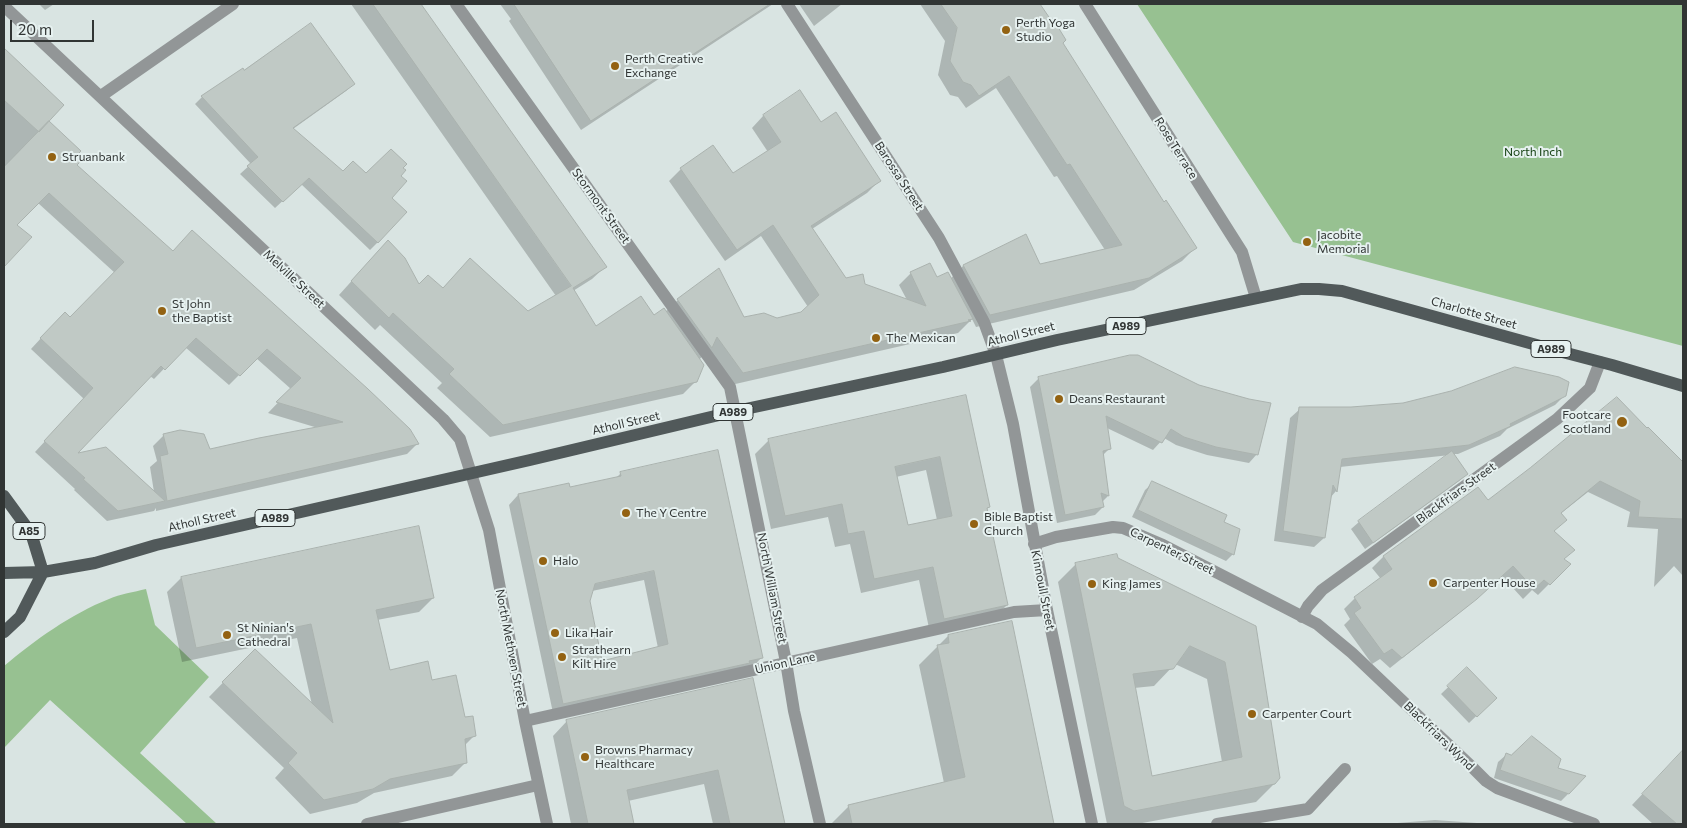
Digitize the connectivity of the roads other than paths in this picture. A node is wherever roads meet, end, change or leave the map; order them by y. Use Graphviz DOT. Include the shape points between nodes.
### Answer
graph roads {
  1 [pos="233,4"];
  2 [pos="456,4"];
  3 [pos="787,4"];
  4 [pos="1085,4"];
  5 [pos="4,6"];
  6 [pos="101,96"];
  7 [pos="1256,298"];
  8 [pos="996,355"];
  9 [pos="1600,362"];
  10 [pos="1683,386"];
  11 [pos="736,411"];
  12 [pos="471,474"];
  13 [pos="4,496"];
  14 [pos="1034,544"];
  15 [pos="43,572"];
  16 [pos="4,573"];
  17 [pos="1047,610"];
  18 [pos="1302,617"];
  19 [pos="4,632"];
  20 [pos="786,662"];
  21 [pos="525,722"];
  22 [pos="1345,769"];
  23 [pos="538,785"];
  24 [pos="403,820"];
  25 [pos="367,824"];
  26 [pos="547,824"];
  27 [pos="820,824"];
  28 [pos="1092,824"];
  29 [pos="1217,824"];
  30 [pos="1594,824"];
  1 -- 6 [label="street"];
  2 -- 11 [label="street, Stormont Street" via="730,387"];
  3 -- 8 [label="street, Barossa Street" via="939,238 984,322"];
  4 -- 7 [label="street, Rose Terrace" via="1242,252"];
  5 -- 6 [label="street, Melville Street"];
  6 -- 12 [label="street, Melville Street" via="443,419 460,439"];
  7 -- 8 [label="main road, Atholl Street / A989"];
  7 -- 9 [label="main road, Charlotte Street / A989" via="1301,289 1342,291"];
  8 -- 11 [label="main road, Atholl Street / A989"];
  8 -- 14 [label="street, Kinnoull Street" via="1013,424"];
  9 -- 10 [label="main road, Charlotte Street / A989"];
  9 -- 18 [label="street, Blackfriars Street" via="1590,388 1558,419 1322,590"];
  11 -- 12 [label="main road, Atholl Street / A989"];
  11 -- 20 [label="street, North William Street"];
  12 -- 15 [label="main road, Atholl Street / A989" via="156,545 95,563"];
  12 -- 21 [label="street, North Methven Street" via="489,530"];
  13 -- 15 [label="main road, A85" via="31,534"];
  14 -- 17 [label="street, Kinnoull Street"];
  14 -- 18 [label="street, Carpenter Street" via="1102,528 1123,528"];
  15 -- 16 [label="main road, Atholl Street / A989"];
  15 -- 19 [label="main road" via="20,617"];
  17 -- 20 [label="street, Union Lane" via="1014,612"];
  17 -- 28 [label="street, Kinnoull Street"];
  18 -- 30 [label="street, Blackfriars Wynd" via="1352,653 1486,781"];
  20 -- 21 [label="street, Union Lane"];
  20 -- 27 [label="street, North William Street"];
  21 -- 23 [label="street, North Methven Street"];
  22 -- 29 [label="street" via="1308,809"];
  23 -- 24 [label="street"];
  23 -- 26 [label="street, North Methven Street"];
  24 -- 25 [label="street"];
}
